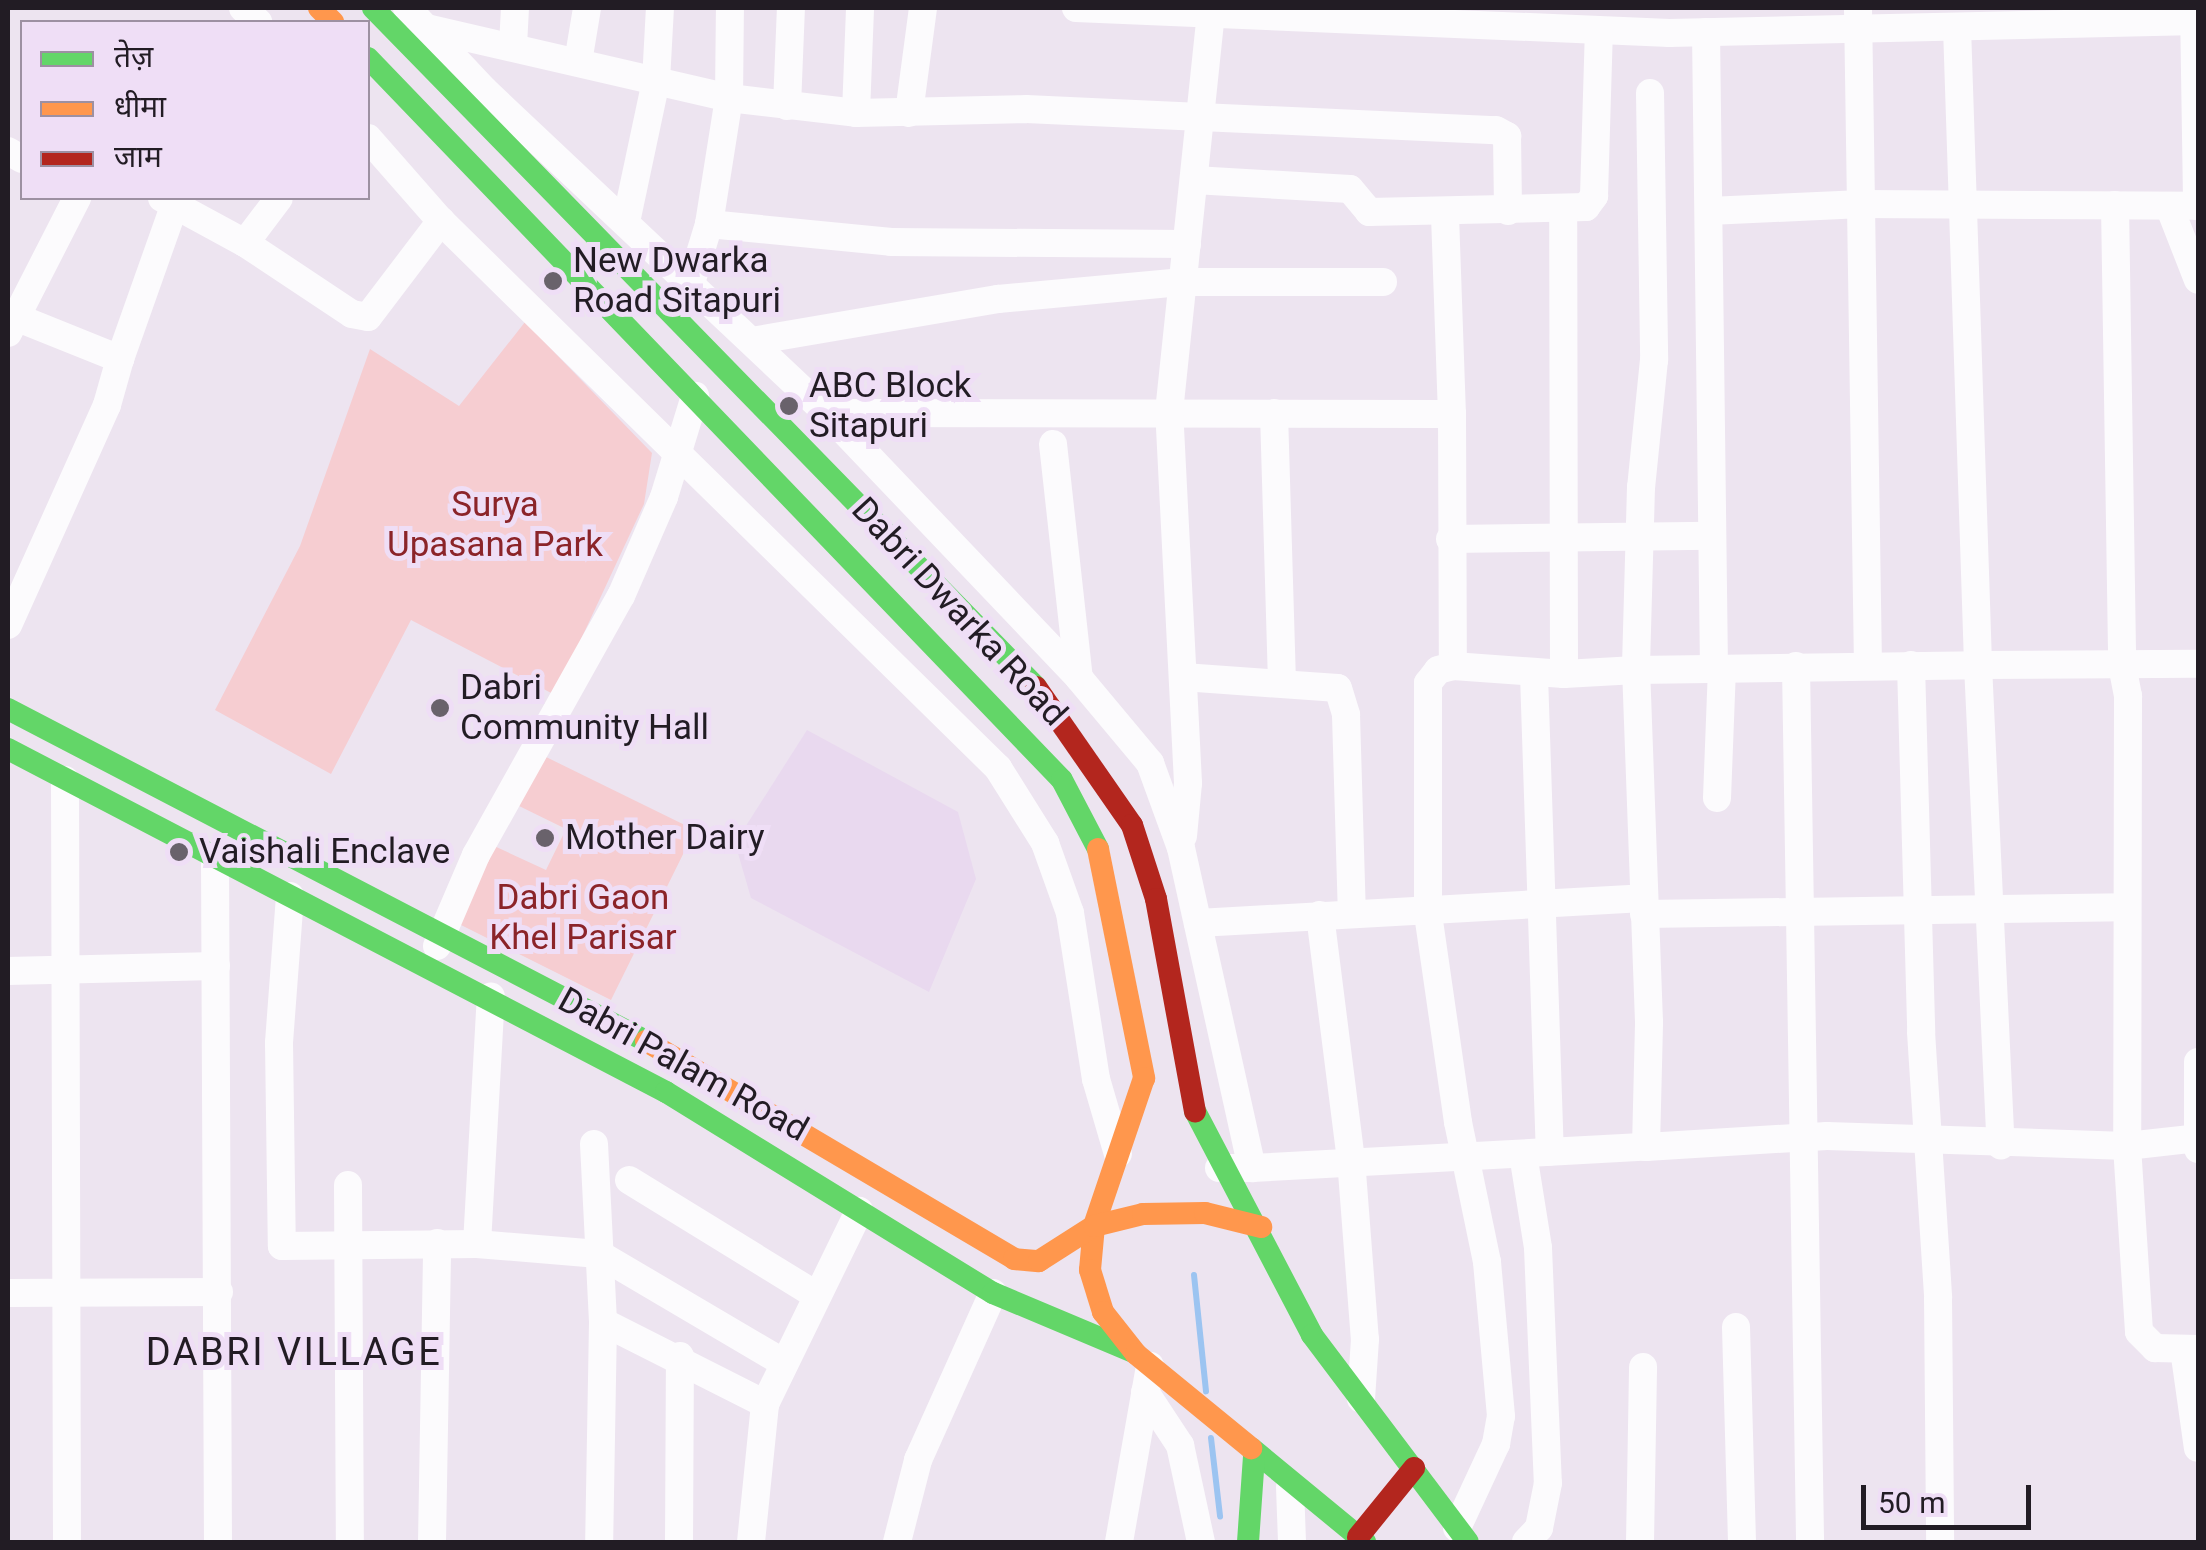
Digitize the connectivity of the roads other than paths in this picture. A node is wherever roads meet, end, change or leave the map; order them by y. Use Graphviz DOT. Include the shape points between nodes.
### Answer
graph roads {
  1 [pos="372,8"];
  2 [pos="515,8"];
  3 [pos="588,8"];
  4 [pos="660,8"];
  5 [pos="730,8"];
  6 [pos="791,8"];
  7 [pos="860,8"];
  8 [pos="923,8"];
  9 [pos="1076,8"];
  10 [pos="412,13"];
  11 [pos="1282,13"];
  12 [pos="1211,14"];
  13 [pos="2196,16"];
  14 [pos="1859,18"];
  15 [pos="1957,26"];
  16 [pos="1599,31"];
  17 [pos="1706,32"];
  18 [pos="513,46"];
  19 [pos="370,60"];
  20 [pos="578,62"];
  21 [pos="656,80"];
  22 [pos="1650,94"];
  23 [pos="730,98"];
  24 [pos="787,106"];
  25 [pos="856,113"];
  26 [pos="909,114"];
  27 [pos="1201,117"];
  28 [pos="370,140"];
  29 [pos="1194,180"];
  30 [pos="76,200"];
  31 [pos="171,200"];
  32 [pos="277,200"];
  33 [pos="1862,204"];
  34 [pos="2115,205"];
  35 [pos="1960,206"];
  36 [pos="2188,206"];
  37 [pos="1563,208"];
  38 [pos="1508,211"];
  39 [pos="1709,211"];
  40 [pos="1445,214"];
  41 [pos="441,221"];
  42 [pos="626,222"];
  43 [pos="708,224"];
  44 [pos="245,243"];
  45 [pos="1187,244"];
  46 [pos="2198,280"];
  47 [pos="1183,282"];
  48 [pos="1383,282"];
  49 [pos="694,284"];
  50 [pos="675,318"];
  51 [pos="15,322"];
  52 [pos="752,341"];
  53 [pos="120,359"];
  54 [pos="695,396"];
  55 [pos="1169,412"];
  56 [pos="1274,412"];
  57 [pos="827,413"];
  58 [pos="1452,414"];
  59 [pos="1053,444"];
  60 [pos="678,452"];
  61 [pos="1711,536"];
  62 [pos="1639,537"];
  63 [pos="1450,539"];
  64 [pos="1564,539"];
  65 [pos="8,625"];
  66 [pos="1868,664"];
  67 [pos="1978,664"];
  68 [pos="2198,664"];
  69 [pos="2122,665"];
  70 [pos="1452,666"];
  71 [pos="1796,666"];
  72 [pos="1911,666"];
  73 [pos="1718,669"];
  74 [pos="1636,670"];
  75 [pos="1564,674"];
  76 [pos="1534,675"];
  77 [pos="1183,677"];
  78 [pos="1078,678"];
  79 [pos="1282,680"];
  80 [pos="8,708"];
  81 [pos="8,749"];
  82 [pos="65,780"];
  83 [pos="1718,798"];
  84 [pos="1181,848"];
  85 [pos="215,859"];
  86 [pos="290,896"];
  87 [pos="1644,906"];
  88 [pos="2124,907"];
  89 [pos="1539,908"];
  90 [pos="1918,908"];
  91 [pos="1989,908"];
  92 [pos="1800,910"];
  93 [pos="1428,913"];
  94 [pos="1352,914"];
  95 [pos="1320,915"];
  96 [pos="1198,923"];
  97 [pos="443,934"];
  98 [pos="427,965"];
  99 [pos="216,966"];
  100 [pos="66,969"];
  101 [pos="8,971"];
  102 [pos="490,996"];
  103 [pos="2198,1062"];
  104 [pos="1801,1138"];
  105 [pos="2198,1138"];
  106 [pos="594,1144"];
  107 [pos="1929,1144"];
  108 [pos="2001,1145"];
  109 [pos="2127,1146"];
  110 [pos="1646,1147"];
  111 [pos="2198,1149"];
  112 [pos="1465,1152"];
  113 [pos="1536,1153"];
  114 [pos="1120,1160"];
  115 [pos="1352,1160"];
  116 [pos="1219,1168"];
  117 [pos="1252,1168"];
  118 [pos="1950,1179"];
  119 [pos="629,1180"];
  120 [pos="348,1185"];
  121 [pos="859,1211"];
  122 [pos="1094,1226"];
  123 [pos="1261,1227"];
  124 [pos="438,1243"];
  125 [pos="348,1244"];
  126 [pos="478,1244"];
  127 [pos="599,1254"];
  128 [pos="63,1292"];
  129 [pos="219,1292"];
  130 [pos="993,1292"];
  131 [pos="8,1293"];
  132 [pos="816,1295"];
  133 [pos="603,1322"];
  134 [pos="1736,1327"];
  135 [pos="2191,1349"];
  136 [pos="680,1356"];
  137 [pos="784,1363"];
  138 [pos="1643,1367"];
  139 [pos="1149,1372"];
  140 [pos="1361,1399"];
  141 [pos="765,1404"];
  142 [pos="2198,1448"];
  143 [pos="1249,1453"];
  144 [pos="1414,1468"];
  145 [pos="1290,1487"];
  146 [pos="1463,1535"];
  147 [pos="1361,1540"];
  148 [pos="67,1542"];
  149 [pos="218,1542"];
  150 [pos="350,1542"];
  151 [pos="432,1542"];
  152 [pos="599,1542"];
  153 [pos="679,1542"];
  154 [pos="751,1542"];
  155 [pos="896,1542"];
  156 [pos="1118,1542"];
  157 [pos="1201,1542"];
  158 [pos="1248,1542"];
  159 [pos="1292,1542"];
  160 [pos="1526,1542"];
  161 [pos="1640,1542"];
  162 [pos="1742,1542"];
  163 [pos="1810,1542"];
  164 [pos="1940,1542"];
  1 -- 50 [label="main road, Dabri Dwarka Road"];
  2 -- 18 [label="street"];
  3 -- 20 [label="street"];
  4 -- 21 [label="street"];
  5 -- 23 [label="street"];
  6 -- 24 [label="street"];
  7 -- 25 [label="street"];
  8 -- 26 [label="street"];
  9 -- 12 [label="street"];
  10 -- 18 [label="street"];
  10 -- 42 [label="street"];
  11 -- 12 [label="street"];
  11 -- 16 [label="street"];
  12 -- 27 [label="street"];
  13 -- 15 [label="street"];
  13 -- 36 [label="street"];
  14 -- 15 [label="street"];
  14 -- 17 [label="street"];
  14 -- 33 [label="street"];
  15 -- 35 [label="street"];
  16 -- 17 [label="street"];
  16 -- 37 [label="street" via="1594,196 1586,207"];
  17 -- 39 [label="street"];
  18 -- 20 [label="street"];
  19 -- 54 [label="main road, Dabri Dwarka Road"];
  20 -- 21 [label="street"];
  21 -- 23 [label="street"];
  21 -- 42 [label="street"];
  22 -- 62 [label="street" via="1654,360"];
  23 -- 24 [label="street"];
  23 -- 43 [label="street"];
  24 -- 25 [label="street"];
  25 -- 26 [label="street"];
  26 -- 27 [label="street" via="1026,109"];
  27 -- 29 [label="street"];
  27 -- 38 [label="street" via="1504,132"];
  28 -- 41 [label="street"];
  29 -- 40 [label="street" via="1350,189 1369,212"];
  29 -- 45 [label="street"];
  30 -- 51 [label="street"];
  31 -- 44 [label="street"];
  31 -- 53 [label="street"];
  32 -- 44 [label="street"];
  33 -- 35 [label="street"];
  33 -- 39 [label="street"];
  33 -- 66 [label="street"];
  34 -- 35 [label="street"];
  34 -- 36 [label="street"];
  34 -- 69 [label="street"];
  35 -- 67 [label="street"];
  36 -- 46 [label="street"];
  37 -- 38 [label="street"];
  37 -- 64 [label="street"];
  38 -- 40 [label="street"];
  39 -- 61 [label="street"];
  40 -- 58 [label="street"];
  41 -- 44 [label="street" via="368,317 352,314"];
  41 -- 60 [label="street"];
  42 -- 49 [label="street"];
  43 -- 45 [label="street" via="892,242"];
  43 -- 49 [label="street"];
  45 -- 47 [label="street"];
  47 -- 48 [label="street"];
  47 -- 52 [label="street" via="874,316"];
  47 -- 55 [label="street"];
  49 -- 50 [label="street"];
  49 -- 52 [label="street"];
  50 -- 116 [label="main road, Dabri Dwarka Road" via="1024,672 1091,758 1132,825 1156,899 1184,1074"];
  51 -- 53 [label="street"];
  52 -- 57 [label="street"];
  53 -- 65 [label="street" via="107,405"];
  54 -- 60 [label="street"];
  54 -- 114 [label="main road, Dabri Dwarka Road" via="1062,780 1104,860 1144,1078"];
  55 -- 56 [label="street"];
  55 -- 57 [label="street"];
  55 -- 77 [label="street"];
  56 -- 58 [label="street"];
  56 -- 79 [label="street"];
  57 -- 78 [label="street"];
  58 -- 63 [label="street"];
  59 -- 78 [label="street"];
  60 -- 97 [label="street" via="621,596 476,854"];
  60 -- 114 [label="street" via="998,768 1044,843 1070,914 1099,1095"];
  61 -- 62 [label="street"];
  61 -- 73 [label="street"];
  62 -- 64 [label="street"];
  62 -- 74 [label="street"];
  63 -- 64 [label="street"];
  63 -- 70 [label="street"];
  64 -- 75 [label="street"];
  66 -- 71 [label="street"];
  66 -- 72 [label="street"];
  67 -- 69 [label="street"];
  67 -- 72 [label="street"];
  67 -- 91 [label="street"];
  68 -- 69 [label="street"];
  69 -- 88 [label="street" via="2128,696"];
  70 -- 76 [label="street"];
  70 -- 93 [label="street" via="1438,670 1428,684"];
  71 -- 73 [label="street"];
  71 -- 92 [label="street"];
  72 -- 90 [label="street"];
  73 -- 74 [label="street"];
  73 -- 83 [label="street"];
  74 -- 75 [label="street"];
  74 -- 87 [label="street"];
  75 -- 76 [label="street"];
  76 -- 89 [label="street"];
  77 -- 79 [label="street"];
  77 -- 84 [label="street" via="1188,783"];
  78 -- 84 [label="street" via="1150,763"];
  79 -- 94 [label="street" via="1325,682 1343,698"];
  80 -- 97 [label="main road, Dabri Palam Road"];
  81 -- 82 [label="main road, Dabri Palam Road"];
  82 -- 85 [label="main road, Dabri Palam Road"];
  82 -- 100 [label="street"];
  84 -- 96 [label="street"];
  85 -- 86 [label="main road, Dabri Palam Road"];
  85 -- 99 [label="street"];
  86 -- 98 [label="main road, Dabri Palam Road"];
  86 -- 125 [label="street" via="279,1043 281,1242 289,1248"];
  87 -- 89 [label="street"];
  87 -- 92 [label="street"];
  87 -- 110 [label="street"];
  88 -- 91 [label="street"];
  88 -- 109 [label="street"];
  89 -- 93 [label="street"];
  89 -- 113 [label="street"];
  90 -- 91 [label="street"];
  90 -- 92 [label="street"];
  90 -- 107 [label="street"];
  91 -- 108 [label="street"];
  92 -- 104 [label="street"];
  93 -- 94 [label="street"];
  93 -- 112 [label="street"];
  94 -- 95 [label="street"];
  95 -- 96 [label="street"];
  95 -- 115 [label="street"];
  96 -- 117 [label="street"];
  97 -- 98 [label="street"];
  97 -- 122 [label="main road, Dabri Palam Road" via="767,1108 1014,1259 1040,1261"];
  98 -- 102 [label="main road, Dabri Palam Road"];
  99 -- 100 [label="street"];
  99 -- 129 [label="street"];
  100 -- 101 [label="street"];
  100 -- 128 [label="street"];
  102 -- 121 [label="main road, Dabri Palam Road" via="666,1092"];
  102 -- 126 [label="street"];
  103 -- 105 [label="street"];
  104 -- 107 [label="street"];
  104 -- 110 [label="street"];
  104 -- 163 [label="street"];
  105 -- 109 [label="street"];
  105 -- 111 [label="street"];
  106 -- 127 [label="street"];
  107 -- 108 [label="street"];
  107 -- 118 [label="street"];
  107 -- 164 [label="street"];
  108 -- 109 [label="street"];
  109 -- 135 [label="street" via="2139,1332 2155,1348"];
  110 -- 113 [label="street"];
  112 -- 113 [label="street"];
  112 -- 115 [label="street"];
  112 -- 146 [label="street" via="1487,1262 1501,1416"];
  113 -- 160 [label="street" via="1548,1483 1538,1528"];
  114 -- 122 [label="main road, Dabri Dwarka Road"];
  115 -- 117 [label="street"];
  115 -- 140 [label="street" via="1365,1339"];
  116 -- 117 [label="street"];
  116 -- 123 [label="main road, Dabri Dwarka Road"];
  119 -- 132 [label="street"];
  120 -- 125 [label="street"];
  121 -- 130 [label="main road, Dabri Palam Road"];
  121 -- 132 [label="street"];
  122 -- 123 [label="main road, Dabri Palam Road" via="1143,1214 1205,1213"];
  122 -- 139 [label="main road, Dabri Dwarka Road" via="1090,1270 1103,1312"];
  123 -- 140 [label="main road, Dabri Dwarka Road" via="1312,1334"];
  124 -- 125 [label="street"];
  124 -- 126 [label="street"];
  124 -- 151 [label="street"];
  125 -- 150 [label="street"];
  126 -- 127 [label="street"];
  127 -- 133 [label="street"];
  127 -- 137 [label="street"];
  128 -- 129 [label="street"];
  128 -- 131 [label="street"];
  128 -- 148 [label="street"];
  129 -- 149 [label="street"];
  130 -- 139 [label="main road, Dabri Palam Road"];
  130 -- 155 [label="street" via="918,1460"];
  132 -- 137 [label="street"];
  133 -- 136 [label="street"];
  133 -- 152 [label="street"];
  134 -- 162 [label="street"];
  135 -- 142 [label="street"];
  136 -- 141 [label="street"];
  136 -- 153 [label="street"];
  137 -- 141 [label="street"];
  138 -- 161 [label="street"];
  139 -- 143 [label="main road"];
  139 -- 156 [label="street"];
  139 -- 157 [label="street" via="1180,1445"];
  140 -- 144 [label="main road, Dabri Dwarka Road"];
  141 -- 154 [label="street"];
  143 -- 145 [label="main road"];
  143 -- 158 [label="main road"];
  144 -- 146 [label="main road, Dabri Dwarka Road"];
  144 -- 147 [label="main road"];
  145 -- 147 [label="main road"];
  145 -- 159 [label="street"];
}
